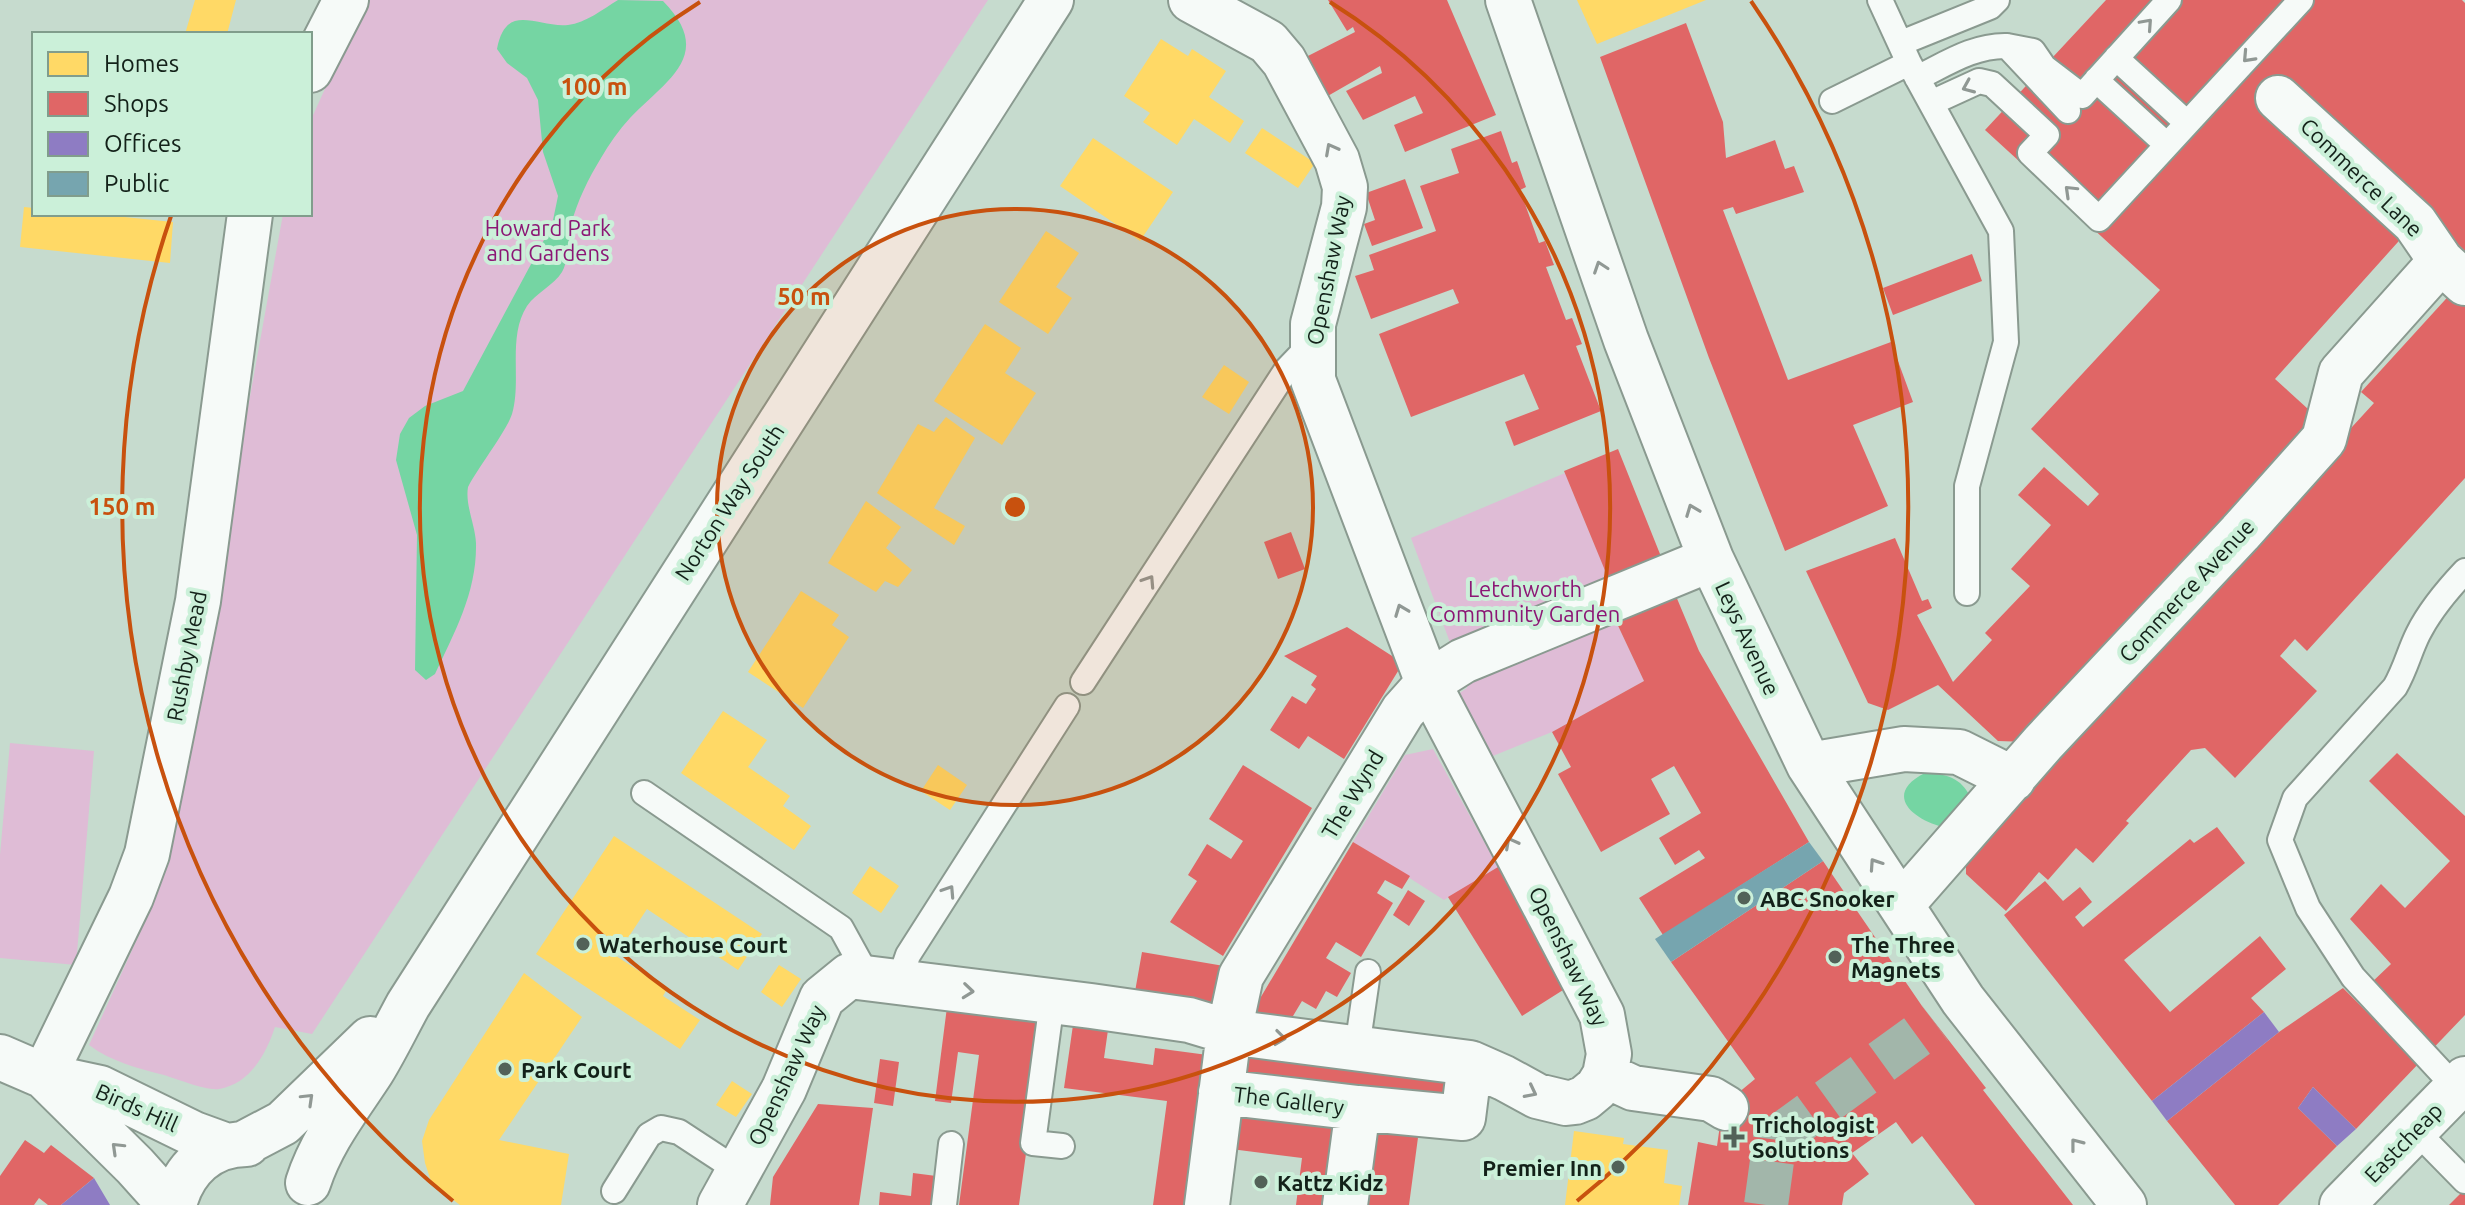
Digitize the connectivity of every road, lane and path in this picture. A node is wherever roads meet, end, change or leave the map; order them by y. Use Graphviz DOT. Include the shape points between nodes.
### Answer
graph roads {
  1 [pos="346,0"];
  2 [pos="1051,0"];
  3 [pos="1191,0"];
  4 [pos="1508,0"];
  5 [pos="1880,0"];
  6 [pos="1997,0"];
  7 [pos="2169,0"];
  8 [pos="2301,0"];
  9 [pos="2116,58"];
  10 [pos="1909,62"];
  11 [pos="312,66"];
  12 [pos="2082,96"];
  13 [pos="2278,98"];
  14 [pos="1832,101"];
  15 [pos="1931,103"];
  16 [pos="2187,123"];
  17 [pos="2047,135"];
  18 [pos="2167,145"];
  19 [pos="250,216"];
  20 [pos="2453,272"];
  21 [pos="1311,344"];
  22 [pos="1711,559"];
  23 [pos="2465,571"];
  24 [pos="1967,593"];
  25 [pos="1083,682"];
  26 [pos="1428,683"];
  27 [pos="1067,706"];
  28 [pos="1809,765"];
  29 [pos="2013,779"];
  30 [pos="644,793"];
  31 [pos="1902,904"];
  32 [pos="1368,972"];
  33 [pos="883,980"];
  34 [pos="1052,1001"];
  35 [pos="408,1005"];
  36 [pos="1229,1032"];
  37 [pos="1357,1048"];
  38 [pos="0,1057"];
  39 [pos="1470,1063"];
  40 [pos="1605,1075"];
  41 [pos="44,1076"];
  42 [pos="2461,1083"];
  43 [pos="1221,1092"];
  44 [pos="1358,1108"];
  45 [pos="1726,1108"];
  46 [pos="2415,1130"];
  47 [pos="236,1144"];
  48 [pos="951,1144"];
  49 [pos="1062,1146"];
  50 [pos="2465,1181"];
  51 [pos="730,1188"];
  52 [pos="614,1191"];
  53 [pos="311,1194"];
  54 [pos="172,1205"];
  55 [pos="944,1205"];
  56 [pos="1207,1205"];
  57 [pos="1345,1205"];
  58 [pos="2124,1205"];
  59 [pos="2342,1205"];
  1 -- 11 [label="street"];
  2 -- 35 [label="street, Norton Way South"];
  21 -- 3 [label="street, Openshaw Way, one-way" via="1344,207 1337,160 1284,61 1268,42"];
  22 -- 4 [label="street, Leys Avenue, one-way" via="1626,340"];
  5 -- 10 [label="lane"];
  6 -- 10 [label="lane"];
  9 -- 7 [label="lane, one-way"];
  8 -- 16 [label="lane, one-way"];
  9 -- 12 [label="lane"];
  9 -- 16 [label="lane"];
  10 -- 12 [label="lane" via="2007,46"];
  10 -- 14 [label="lane"];
  10 -- 15 [label="lane"];
  12 -- 17 [label="lane"];
  12 -- 18 [label="lane"];
  13 -- 20 [label="street, Commerce Lane" via="2415,223"];
  17 -- 15 [label="lane, one-way" via="1992,84 1979,81"];
  15 -- 24 [label="lane" via="2001,231 2006,342 1967,486"];
  16 -- 18 [label="lane"];
  18 -- 17 [label="lane, one-way" via="2099,219 2030,153"];
  19 -- 41 [label="street, Rushby Mead" via="198,601 147,854"];
  20 -- 29 [label="street, Commerce Avenue" via="2341,373 2324,439"];
  25 -- 21 [label="lane, one-way" via="1287,369"];
  26 -- 21 [label="street, Openshaw Way, one-way" via="1313,380"];
  22 -- 26 [label="street, The Wynd" via="1463,661"];
  22 -- 28 [label="street, Leys Avenue"];
  23 -- 42 [label="lane" via="2438,600 2395,687 2295,798 2280,840 2308,908 2353,977"];
  26 -- 36 [label="street, The Wynd" via="1403,711 1241,976"];
  40 -- 26 [label="street, Openshaw Way, one-way" via="1609,1054 1602,1015"];
  33 -- 27 [label="lane, one-way" via="908,955"];
  28 -- 29 [label="street" via="1904,749 1959,752"];
  31 -- 28 [label="street, Leys Avenue, one-way"];
  29 -- 31 [label="street, Commerce Avenue"];
  30 -- 33 [label="lane" via="841,928"];
  58 -- 31 [label="street, Leys Avenue, one-way" via="1949,1011"];
  32 -- 37 [label="lane"];
  33 -- 34 [label="street, Openshaw Way, one-way"];
  33 -- 51 [label="street, Openshaw Way" via="849,976 822,998 784,1089"];
  34 -- 36 [label="street, Openshaw Way" via="1189,1020"];
  34 -- 49 [label="lane" via="1033,1143"];
  47 -- 35 [label="street, Norton Way South, one-way" via="283,1123"];
  35 -- 53 [label="street, Norton Way South" via="318,1155"];
  36 -- 37 [label="street, Openshaw Way, one-way"];
  36 -- 43 [label="street, The Wynd"];
  37 -- 39 [label="street, Openshaw Way"];
  38 -- 41 [label="street, Birds Hill"];
  39 -- 40 [label="street, Openshaw Way, one-way" via="1537,1096 1566,1103 1585,1098"];
  39 -- 44 [label="street, The Gallery" via="1463,1118"];
  40 -- 45 [label="street" via="1633,1088 1711,1099"];
  41 -- 47 [label="street, Birds Hill" via="100,1088 194,1134"];
  54 -- 41 [label="street, Birds Hill, one-way"];
  42 -- 46 [label="street, Eastcheap"];
  43 -- 44 [label="street, The Gallery"];
  43 -- 56 [label="street, The Wynd"];
  44 -- 57 [label="street, The Gallery"];
  46 -- 50 [label="lane"];
  46 -- 59 [label="street, Eastcheap"];
  47 -- 53 [label="street, Birds Hill" via="271,1149 293,1163"];
  47 -- 54 [label="street, Norton Way South" via="207,1154 190,1168"];
  48 -- 55 [label="lane"];
  51 -- 52 [label="lane" via="679,1132 661,1128 649,1135"];
}
